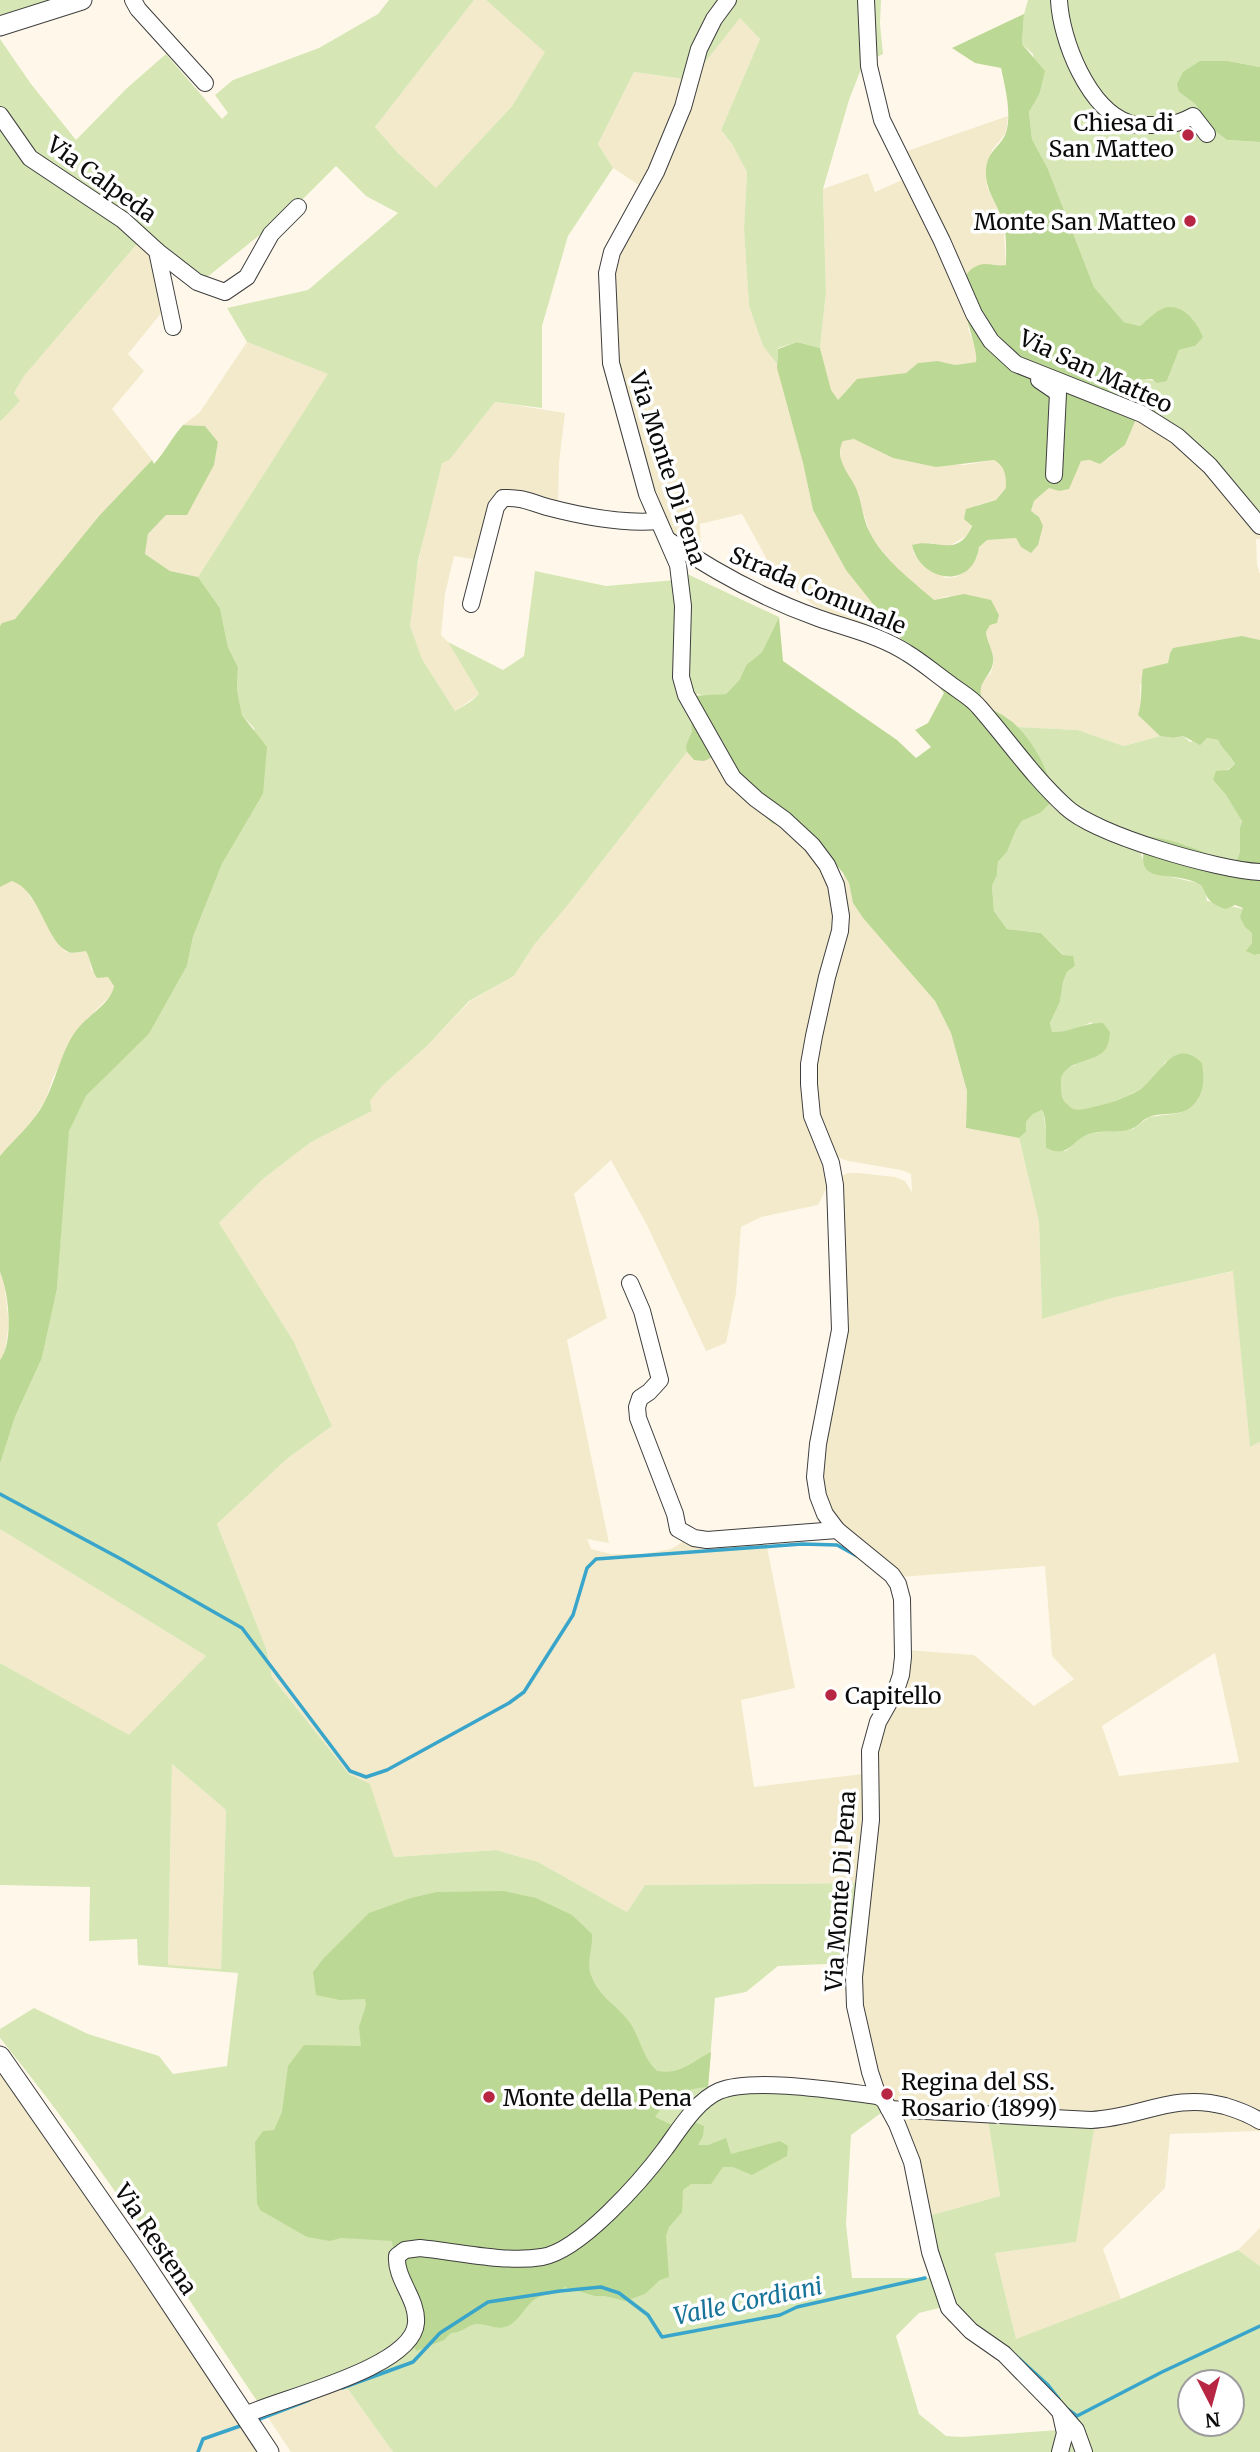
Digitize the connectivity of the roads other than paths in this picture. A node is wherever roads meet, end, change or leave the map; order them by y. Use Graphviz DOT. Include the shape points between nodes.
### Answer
graph roads {
  1 [pos="82,0"];
  2 [pos="133,0"];
  3 [pos="728,0"];
  4 [pos="866,0"];
  5 [pos="1059,0"];
  6 [pos="0,26"];
  7 [pos="205,83"];
  8 [pos="0,115"];
  9 [pos="1206,134"];
  10 [pos="298,207"];
  11 [pos="157,251"];
  12 [pos="173,327"];
  13 [pos="1016,364"];
  14 [pos="1054,475"];
  15 [pos="658,521"];
  16 [pos="1260,526"];
  17 [pos="668,540"];
  18 [pos="471,604"];
  19 [pos="1260,872"];
  20 [pos="630,1283"];
  21 [pos="837,1530"];
  22 [pos="0,2056"];
  23 [pos="878,2096"];
  24 [pos="889,2109"];
  25 [pos="1260,2121"];
  26 [pos="245,2415"];
  27 [pos="1061,2415"];
  28 [pos="269,2452"];
  29 [pos="1060,2452"];
  30 [pos="1084,2452"];
  1 -- 6 [label="street"];
  2 -- 7 [label="street"];
  3 -- 15 [label="street, Via Monte Di Pena" via="699,49 683,107 656,172 612,251 607,273 611,363"];
  4 -- 13 [label="street, Via San Matteo" via="869,66 882,120 974,314 991,341"];
  5 -- 9 [label="street" via="1070,51 1097,101 1130,124 1177,125 1193,116"];
  8 -- 11 [label="street, Via Calpeda" via="30,158 123,220"];
  10 -- 11 [label="street" via="271,234 247,277 225,292 197,282"];
  11 -- 12 [label="street, Via Calpeda"];
  13 -- 14 [label="street" via="1058,393"];
  13 -- 16 [label="street, Via San Matteo" via="1142,414 1178,436"];
  15 -- 17 [label="street, Via Monte Di Pena"];
  15 -- 18 [label="street" via="603,517 503,498 496,507"];
  17 -- 19 [label="street, Strada Comunale" via="710,569 764,595 819,619 867,632 906,652 978,704 1068,810 1112,833 1158,848 1236,871"];
  17 -- 21 [label="street, Via Monte Di Pena" via="678,565 683,606 681,677 686,695 733,778 812,845 827,865 840,902 840,931 809,1064 812,1116 835,1185 841,1330 815,1477 825,1514"];
  20 -- 21 [label="street" via="660,1380 640,1398 638,1418 678,1529 707,1540"];
  21 -- 23 [label="street, Via Monte Di Pena" via="892,1575 904,1618 901,1675 875,1728 870,1751 869,1851 854,1978 855,2007"];
  22 -- 26 [label="street, Via Restena"];
  23 -- 24 [label="street"];
  23 -- 26 [label="street" via="750,2086 716,2092 611,2209 556,2254 509,2258 405,2250 396,2264 416,2322 394,2355 360,2373"];
  24 -- 25 [label="street" via="1108,2120 1190,2100 1245,2112"];
  24 -- 27 [label="street" via="912,2162 930,2252 949,2308 971,2331 1004,2354"];
  26 -- 28 [label="street, Via Restena"];
  27 -- 29 [label="street" via="1065,2433"];
  27 -- 30 [label="street" via="1076,2430"];
}
